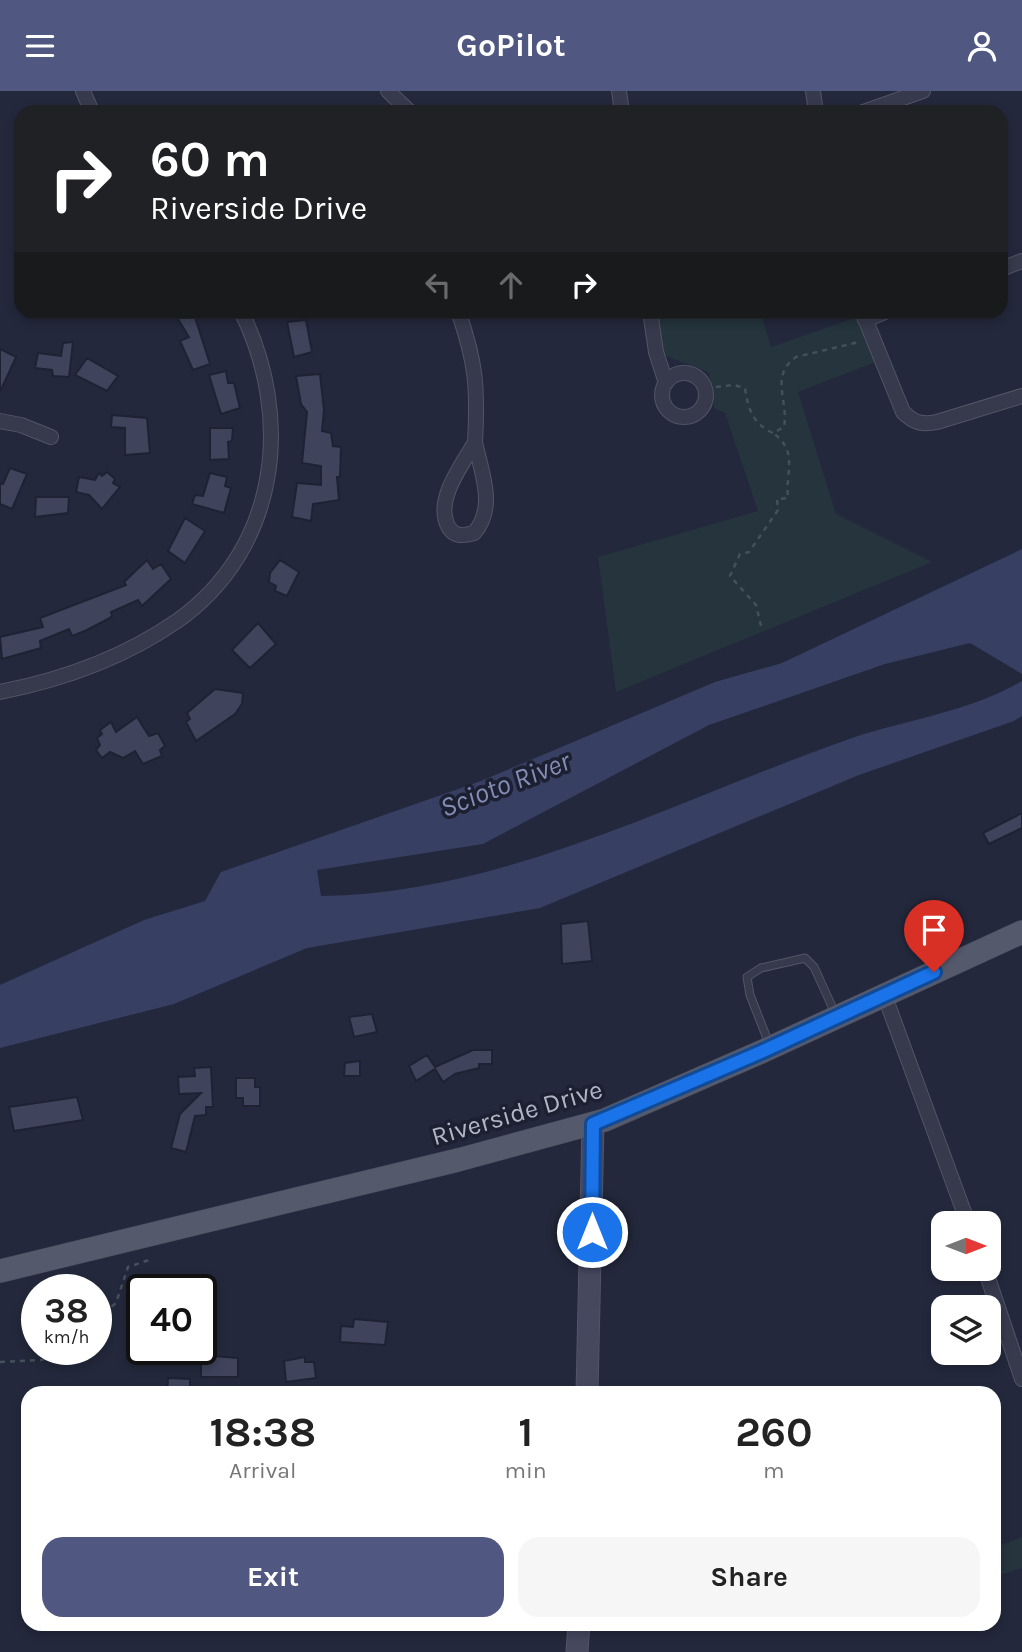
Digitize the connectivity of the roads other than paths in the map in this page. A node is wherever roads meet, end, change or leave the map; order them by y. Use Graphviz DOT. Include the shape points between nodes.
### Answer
graph roads {
  1 [pos="388,91"];
  2 [pos="923,91"];
  3 [pos="403,105"];
  4 [pos="883,105"];
  5 [pos="244,319"];
  6 [pos="461,319"];
  7 [pos="651,319"];
  8 [pos="865,319"];
  9 [pos="666,383"];
  10 [pos="1022,396"];
  11 [pos="0,421"];
  12 [pos="51,437"];
  13 [pos="475,442"];
  14 [pos="0,692"];
  15 [pos="1022,932"];
  16 [pos="884,994"];
  17 [pos="837,1017"];
  18 [pos="771,1048"];
  19 [pos="593,1124"];
  20 [pos="964,1211"];
  21 [pos="0,1271"];
  22 [pos="989,1281"];
  23 [pos="1022,1379"];
  24 [pos="587,1386"];
  25 [pos="578,1631"];
  26 [pos="577,1652"];
  1 -- 3 [label="street"];
  2 -- 4 [label="street"];
  5 -- 14 [label="street" via="264,367 272,433 263,500 238,557 177,621 120,654 37,684"];
  6 -- 13 [label="street" via="473,353 478,397"];
  7 -- 9 [label="street"];
  8 -- 10 [label="street" via="903,412 912,421 925,425"];
  9 -- 9 [label="street" via="684,373 697,377 706,388 702,408 682,417 664,405"];
  11 -- 12 [label="street"];
  13 -- 13 [label="street" via="446,496 448,526 464,536 474,533 485,513 486,490"];
  15 -- 16 [label="main road, Riverside Drive"];
  16 -- 17 [label="main road, Riverside Drive"];
  16 -- 20 [label="street"];
  17 -- 18 [label="main road, Riverside Drive"];
  17 -- 18 [label="lane" via="814,967 805,958 761,968 747,977"];
  18 -- 19 [label="main road, Riverside Drive"];
  19 -- 21 [label="main road, Riverside Drive"];
  19 -- 24 [label="street"];
  22 -- 23 [label="street"];
  25 -- 26 [label="street"];
}
